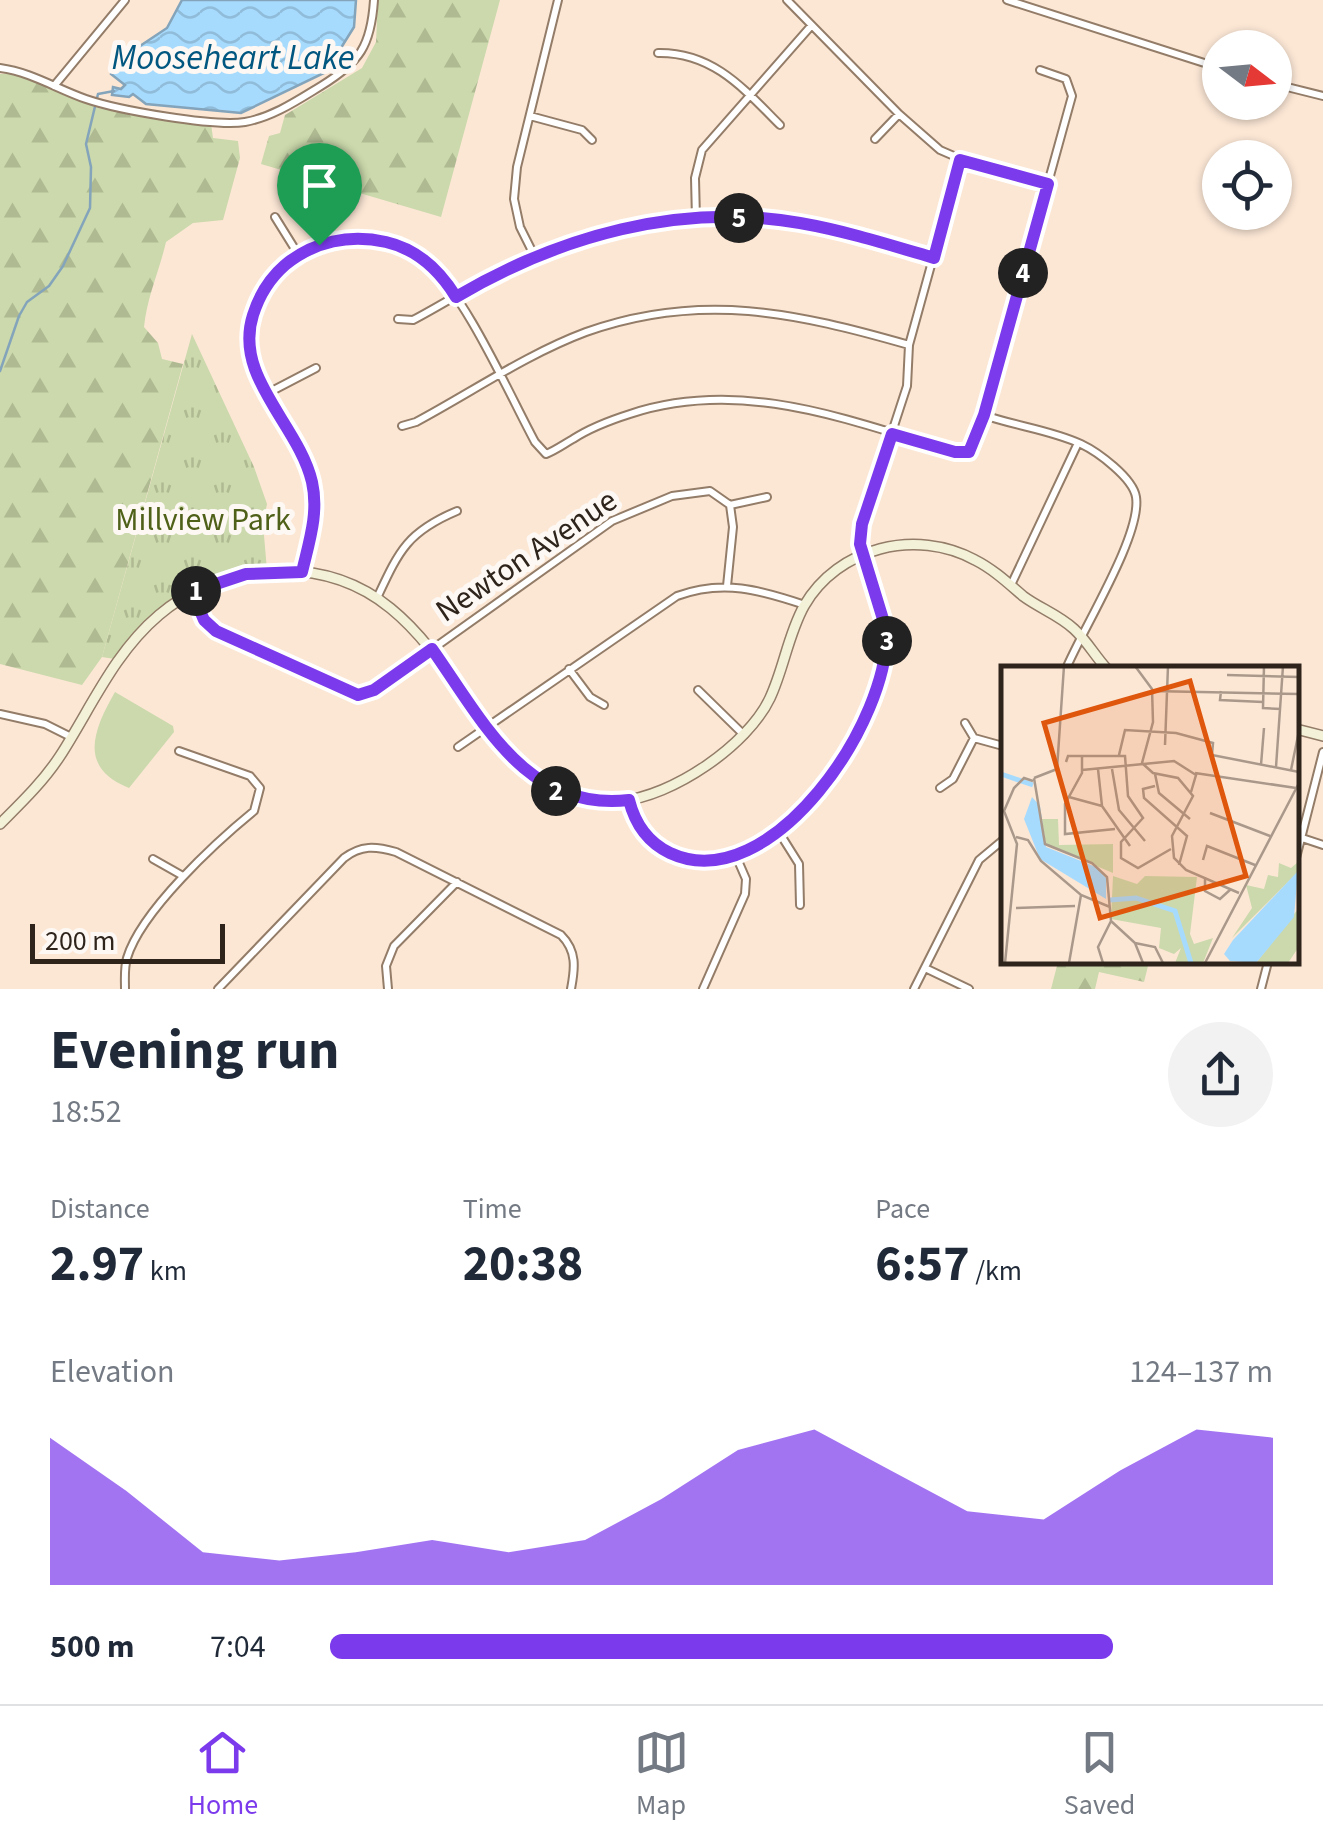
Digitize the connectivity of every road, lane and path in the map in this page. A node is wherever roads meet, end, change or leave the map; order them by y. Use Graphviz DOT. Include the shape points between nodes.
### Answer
graph roads {
  1 [pos="124,0"];
  2 [pos="374,0"];
  3 [pos="558,0"];
  4 [pos="787,0"];
  5 [pos="1007,0"];
  6 [pos="812,26"];
  7 [pos="658,53"];
  8 [pos="1202,62"];
  9 [pos="0,68"];
  10 [pos="1040,70"];
  11 [pos="54,86"];
  12 [pos="1292,88"];
  13 [pos="749,94"];
  14 [pos="1323,96"];
  15 [pos="899,114"];
  16 [pos="530,116"];
  17 [pos="780,126"];
  18 [pos="875,139"];
  19 [pos="592,140"];
  20 [pos="960,160"];
  21 [pos="1048,184"];
  22 [pos="275,217"];
  23 [pos="696,218"];
  24 [pos="298,254"];
  25 [pos="534,255"];
  26 [pos="934,258"];
  27 [pos="456,297"];
  28 [pos="398,319"];
  29 [pos="910,345"];
  30 [pos="316,368"];
  31 [pos="500,377"];
  32 [pos="268,393"];
  33 [pos="984,415"];
  34 [pos="402,426"];
  35 [pos="892,434"];
  36 [pos="1078,443"];
  37 [pos="768,498"];
  38 [pos="730,505"];
  39 [pos="456,510"];
  40 [pos="863,554"];
  41 [pos="302,572"];
  42 [pos="1011,585"];
  43 [pos="728,586"];
  44 [pos="192,592"];
  45 [pos="377,598"];
  46 [pos="805,605"];
  47 [pos="1082,636"];
  48 [pos="432,649"];
  49 [pos="1067,666"];
  50 [pos="1106,666"];
  51 [pos="570,669"];
  52 [pos="698,690"];
  53 [pos="604,704"];
  54 [pos="0,714"];
  55 [pos="965,723"];
  56 [pos="488,727"];
  57 [pos="1298,730"];
  58 [pos="744,734"];
  59 [pos="1323,736"];
  60 [pos="71,737"];
  61 [pos="974,738"];
  62 [pos="1001,745"];
  63 [pos="458,747"];
  64 [pos="180,751"];
  65 [pos="1323,752"];
  66 [pos="940,788"];
  67 [pos="629,800"];
  68 [pos="0,824"];
  69 [pos="777,829"];
  70 [pos="1298,837"];
  71 [pos="1001,842"];
  72 [pos="1323,845"];
  73 [pos="736,856"];
  74 [pos="153,859"];
  75 [pos="183,876"];
  76 [pos="457,882"];
  77 [pos="800,905"];
  78 [pos="1267,964"];
  79 [pos="924,968"];
  80 [pos="125,989"];
  81 [pos="218,989"];
  82 [pos="388,989"];
  83 [pos="571,989"];
  84 [pos="703,989"];
  85 [pos="914,989"];
  86 [pos="969,989"];
  87 [pos="1261,989"];
  1 -- 11 [label="street"];
  2 -- 11 [label="street" via="370,37 342,73 248,122 109,105"];
  3 -- 16 [label="street"];
  4 -- 6 [label="street"];
  5 -- 8 [label="street"];
  6 -- 13 [label="street"];
  6 -- 15 [label="street"];
  7 -- 13 [label="street" via="713,65"];
  9 -- 11 [label="street"];
  10 -- 21 [label="street" via="1066,79 1073,90"];
  12 -- 14 [label="street"];
  13 -- 17 [label="street"];
  13 -- 23 [label="street" via="702,150"];
  15 -- 18 [label="street"];
  15 -- 20 [label="street"];
  16 -- 19 [label="street" via="582,130"];
  16 -- 25 [label="street" via="514,199"];
  20 -- 21 [label="street"];
  20 -- 26 [label="street"];
  21 -- 33 [label="street"];
  22 -- 24 [label="street"];
  23 -- 25 [label="street" via="602,233"];
  23 -- 26 [label="street" via="798,223"];
  24 -- 27 [label="street" via="340,240 394,244 424,260"];
  24 -- 32 [label="street" via="258,298 248,330 249,358"];
  25 -- 27 [label="street"];
  26 -- 29 [label="street"];
  27 -- 28 [label="street" via="412,320"];
  27 -- 31 [label="street"];
  29 -- 31 [label="street" via="818,319 702,309 586,332"];
  29 -- 35 [label="street" via="907,386"];
  30 -- 32 [label="street"];
  31 -- 34 [label="street"];
  31 -- 35 [label="street" via="546,454 630,414 712,398 801,406"];
  32 -- 41 [label="street" via="312,479 316,509"];
  33 -- 35 [label="street" via="969,452"];
  33 -- 36 [label="street"];
  35 -- 40 [label="street" via="862,524"];
  36 -- 42 [label="street"];
  36 -- 47 [label="street" via="1128,478 1136,495 1124,548"];
  37 -- 38 [label="street"];
  38 -- 43 [label="street"];
  38 -- 48 [label="street, Newton Avenue" via="719,494 701,491 630,511"];
  39 -- 45 [label="street" via="406,541"];
  40 -- 42 [label="street" via="935,545 974,559"];
  40 -- 46 [label="street" via="834,571"];
  40 -- 69 [label="street" via="886,629 886,654 850,750 826,786"];
  41 -- 44 [label="street" via="246,574"];
  41 -- 45 [label="street"];
  42 -- 47 [label="street"];
  43 -- 46 [label="street"];
  43 -- 51 [label="street" via="692,590 661,604"];
  44 -- 48 [label="street, Newton Avenue" via="216,631 352,694 374,690"];
  44 -- 60 [label="street" via="135,639"];
  45 -- 48 [label="street"];
  46 -- 58 [label="street" via="770,696"];
  47 -- 49 [label="street"];
  47 -- 50 [label="street"];
  48 -- 56 [label="street"];
  51 -- 53 [label="street" via="590,697"];
  51 -- 56 [label="street"];
  52 -- 58 [label="street"];
  54 -- 60 [label="street"];
  55 -- 61 [label="street"];
  56 -- 63 [label="street"];
  56 -- 67 [label="street" via="545,786 584,799"];
  57 -- 59 [label="street"];
  58 -- 67 [label="street" via="671,787"];
  60 -- 68 [label="street"];
  61 -- 62 [label="street"];
  61 -- 66 [label="street" via="953,778"];
  64 -- 75 [label="street" via="250,776 260,788 254,811"];
  65 -- 70 [label="street"];
  67 -- 73 [label="street" via="641,829 666,852 702,862"];
  69 -- 73 [label="street"];
  69 -- 77 [label="street" via="799,864"];
  70 -- 72 [label="street"];
  71 -- 79 [label="street" via="979,860"];
  73 -- 84 [label="street" via="746,894"];
  74 -- 75 [label="street"];
  75 -- 80 [label="street" via="131,948"];
  76 -- 81 [label="street" via="382,848 355,849"];
  76 -- 82 [label="street" via="394,946 386,966"];
  76 -- 83 [label="street" via="562,935 574,959"];
  78 -- 87 [label="street"];
  79 -- 85 [label="street"];
  79 -- 86 [label="street"];
}
